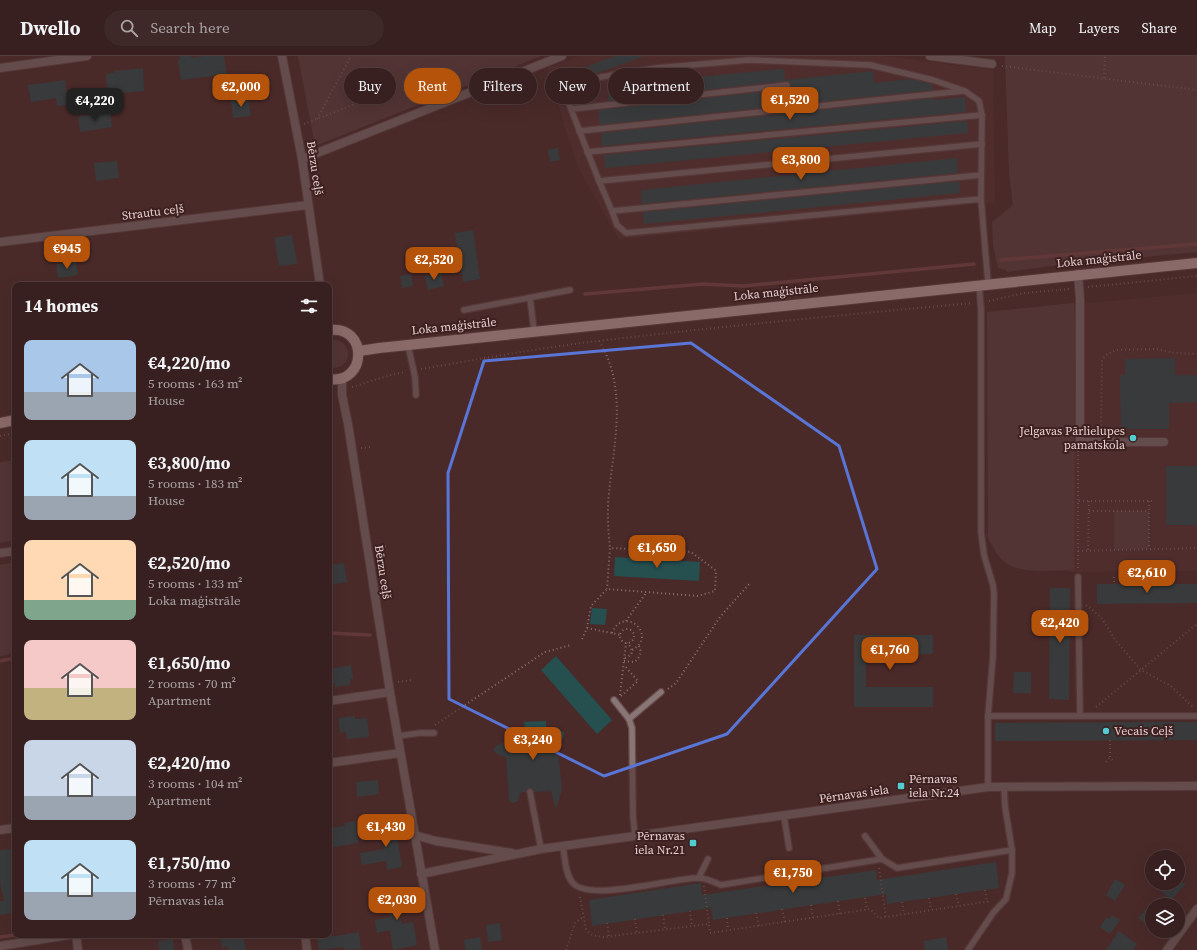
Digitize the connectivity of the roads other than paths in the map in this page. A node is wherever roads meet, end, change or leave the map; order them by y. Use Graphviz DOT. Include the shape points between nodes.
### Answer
graph roads {
  1 [pos="87,56"];
  2 [pos="282,56"];
  3 [pos="562,56"];
  4 [pos="930,56"];
  5 [pos="992,64"];
  6 [pos="0,68"];
  7 [pos="787,86"];
  8 [pos="965,91"];
  9 [pos="572,109"];
  10 [pos="982,115"];
  11 [pos="579,131"];
  12 [pos="982,144"];
  13 [pos="587,152"];
  14 [pos="302,159"];
  15 [pos="981,175"];
  16 [pos="599,181"];
  17 [pos="981,198"];
  18 [pos="308,205"];
  19 [pos="612,211"];
  20 [pos="0,242"];
  21 [pos="1197,263"];
  22 [pos="1078,274"];
  23 [pos="320,282"];
  24 [pos="983,284"];
  25 [pos="570,290"];
  26 [pos="530,298"];
  27 [pos="464,310"];
  28 [pos="332,329"];
  29 [pos="534,331"];
  30 [pos="408,344"];
  31 [pos="359,351"];
  32 [pos="342,378"];
  33 [pos="332,380"];
  34 [pos="416,395"];
  35 [pos="12,421"];
  36 [pos="0,423"];
  37 [pos="1164,442"];
  38 [pos="12,551"];
  39 [pos="0,553"];
  40 [pos="1078,577"];
  41 [pos="390,692"];
  42 [pos="662,692"];
  43 [pos="614,700"];
  44 [pos="332,701"];
  45 [pos="988,716"];
  46 [pos="1082,716"];
  47 [pos="1197,716"];
  48 [pos="630,719"];
  49 [pos="434,733"];
  50 [pos="398,736"];
  51 [pos="400,753"];
  52 [pos="332,763"];
  53 [pos="1004,786"];
  54 [pos="1197,786"];
  55 [pos="988,787"];
  56 [pos="530,792"];
  57 [pos="784,816"];
  58 [pos="12,828"];
  59 [pos="0,830"];
  60 [pos="414,835"];
  61 [pos="635,836"];
  62 [pos="865,836"];
  63 [pos="563,847"];
  64 [pos="789,848"];
  65 [pos="541,849"];
  66 [pos="1012,850"];
  67 [pos="516,853"];
  68 [pos="708,859"];
  69 [pos="880,859"];
  70 [pos="421,874"];
  71 [pos="701,878"];
  72 [pos="1197,909"];
  73 [pos="50,938"];
  74 [pos="76,938"];
  75 [pos="186,938"];
  76 [pos="305,938"];
  77 [pos="0,946"];
  78 [pos="78,950"];
  79 [pos="188,950"];
  80 [pos="307,950"];
  81 [pos="435,950"];
  82 [pos="968,950"];
  83 [pos="1167,950"];
  1 -- 6 [label="street"];
  2 -- 14 [label="street, Bērzu ceļš"];
  3 -- 14 [label="street"];
  4 -- 5 [label="street"];
  7 -- 9 [label="lane"];
  8 -- 9 [label="lane" via="933,80 870,65 749,60 656,68 601,77 564,91"];
  8 -- 10 [label="lane" via="979,101"];
  8 -- 11 [label="lane"];
  9 -- 11 [label="lane"];
  10 -- 12 [label="lane"];
  10 -- 13 [label="lane"];
  11 -- 13 [label="lane"];
  12 -- 15 [label="lane"];
  12 -- 16 [label="lane"];
  13 -- 16 [label="lane"];
  14 -- 18 [label="street, Bērzu ceļš"];
  15 -- 17 [label="lane"];
  15 -- 19 [label="lane"];
  16 -- 19 [label="lane"];
  17 -- 19 [label="lane" via="626,233 617,225"];
  17 -- 24 [label="lane"];
  18 -- 20 [label="street, Strautu ceļš"];
  18 -- 23 [label="street, Bērzu ceļš"];
  21 -- 22 [label="main road, Loka maģistrāle"];
  22 -- 24 [label="main road, Loka maģistrāle"];
  22 -- 37 [label="street" via="1080,442"];
  24 -- 29 [label="main road, Loka maģistrāle"];
  24 -- 45 [label="lane" via="981,532 994,593 993,656"];
  25 -- 26 [label="lane"];
  26 -- 27 [label="lane"];
  26 -- 29 [label="lane"];
  28 -- 31 [label="main road" via="346,332 357,343"];
  29 -- 30 [label="main road, Loka maģistrāle"];
  30 -- 31 [label="main road, Loka maģistrāle"];
  30 -- 34 [label="lane"];
  31 -- 32 [label="main road" via="359,360 355,368"];
  32 -- 33 [label="main road"];
  32 -- 41 [label="street, Bērzu ceļš" via="342,392"];
  35 -- 36 [label="main road"];
  38 -- 39 [label="street"];
  40 -- 46 [label="lane"];
  41 -- 44 [label="street"];
  41 -- 50 [label="street, Bērzu ceļš"];
  42 -- 48 [label="lane"];
  43 -- 48 [label="lane"];
  45 -- 46 [label="lane"];
  45 -- 55 [label="lane"];
  46 -- 47 [label="lane"];
  48 -- 61 [label="lane"];
  49 -- 50 [label="lane"];
  50 -- 51 [label="street, Bērzu ceļš"];
  51 -- 52 [label="street"];
  51 -- 60 [label="street, Bērzu ceļš"];
  53 -- 54 [label="street, Pērnavas iela"];
  53 -- 55 [label="street, Pērnavas iela"];
  53 -- 66 [label="lane"];
  55 -- 57 [label="street, Pērnavas iela"];
  56 -- 65 [label="lane"];
  57 -- 61 [label="street, Pērnavas iela"];
  57 -- 64 [label="lane"];
  58 -- 59 [label="street"];
  60 -- 67 [label="street" via="436,841"];
  60 -- 70 [label="street, Bērzu ceļš"];
  61 -- 63 [label="street, Pērnavas iela"];
  62 -- 69 [label="lane"];
  63 -- 65 [label="street, Pērnavas iela"];
  63 -- 71 [label="lane" via="567,872 572,882 578,888 586,890 603,891"];
  65 -- 67 [label="street, Pērnavas iela"];
  66 -- 69 [label="lane" via="897,868"];
  66 -- 82 [label="lane" via="1012,872 1006,899 993,913"];
  67 -- 70 [label="street"];
  68 -- 71 [label="lane"];
  69 -- 71 [label="lane" via="721,885"];
  70 -- 81 [label="street"];
  72 -- 83 [label="street"];
  73 -- 77 [label="street"];
  74 -- 78 [label="street"];
  75 -- 79 [label="street"];
  76 -- 80 [label="street"];
}
